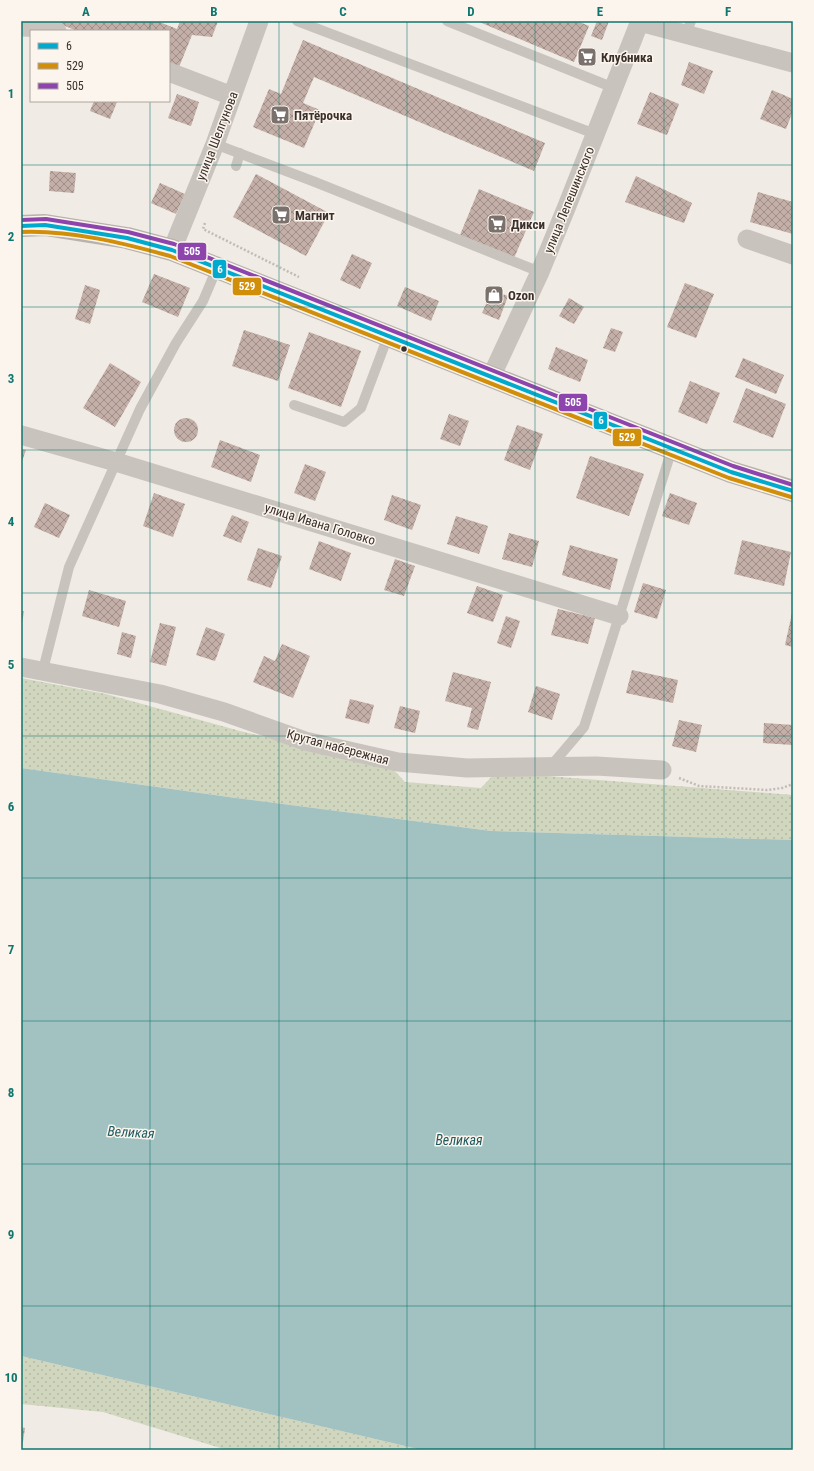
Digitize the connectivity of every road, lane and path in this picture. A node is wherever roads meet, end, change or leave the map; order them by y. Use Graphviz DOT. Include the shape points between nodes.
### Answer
graph roads {
  1 [pos="259,21"];
  2 [pos="297,21"];
  3 [pos="447,21"];
  4 [pos="640,22"];
  5 [pos="21,27"];
  6 [pos="688,28"];
  7 [pos="54,30"];
  8 [pos="793,63"];
  9 [pos="170,72"];
  10 [pos="614,88"];
  11 [pos="232,96"];
  12 [pos="595,134"];
  13 [pos="215,144"];
  14 [pos="240,153"];
  15 [pos="236,166"];
  16 [pos="21,226"];
  17 [pos="747,239"];
  18 [pos="172,250"];
  19 [pos="793,255"];
  20 [pos="218,268"];
  21 [pos="540,272"];
  22 [pos="388,336"];
  23 [pos="491,377"];
  24 [pos="294,405"];
  25 [pos="21,435"];
  26 [pos="672,449"];
  27 [pos="116,462"];
  28 [pos="793,491"];
  29 [pos="619,616"];
  30 [pos="21,667"];
  31 [pos="43,670"];
  32 [pos="550,767"];
  33 [pos="662,770"];
  34 [pos="793,784"];
  1 -- 11 [label="street, улица Шелгунова"];
  2 -- 12 [label="lane"];
  3 -- 10 [label="lane"];
  4 -- 6 [label="street"];
  4 -- 10 [label="street, улица Лепешинского"];
  5 -- 7 [label="street"];
  6 -- 8 [label="street"];
  9 -- 11 [label="street"];
  10 -- 12 [label="street, улица Лепешинского"];
  11 -- 13 [label="street, улица Шелгунова"];
  12 -- 21 [label="street, улица Лепешинского"];
  13 -- 14 [label="lane"];
  13 -- 18 [label="street, улица Шелгунова"];
  14 -- 15 [label="lane"];
  14 -- 21 [label="lane"];
  16 -- 18 [label="main road" via="45,225 127,238"];
  17 -- 19 [label="street"];
  18 -- 20 [label="main road"];
  20 -- 22 [label="main road"];
  20 -- 27 [label="lane" via="203,301 176,343 140,409"];
  21 -- 23 [label="street, улица Лепешинского"];
  22 -- 23 [label="main road"];
  22 -- 24 [label="lane" via="361,408 344,422"];
  23 -- 26 [label="main road"];
  25 -- 27 [label="street, улица Ивана Головко"];
  26 -- 28 [label="main road" via="731,472"];
  26 -- 29 [label="lane"];
  27 -- 29 [label="street, улица Ивана Головко"];
  27 -- 31 [label="lane" via="69,567"];
  29 -- 32 [label="lane" via="584,727"];
  30 -- 31 [label="street, Крутая набережная"];
  31 -- 32 [label="street, Крутая набережная" via="160,694 224,712 305,740 398,762 467,768"];
  32 -- 33 [label="street, Крутая набережная" via="596,766"];
  33 -- 34 [label="path" via="699,786 767,790"];
}
